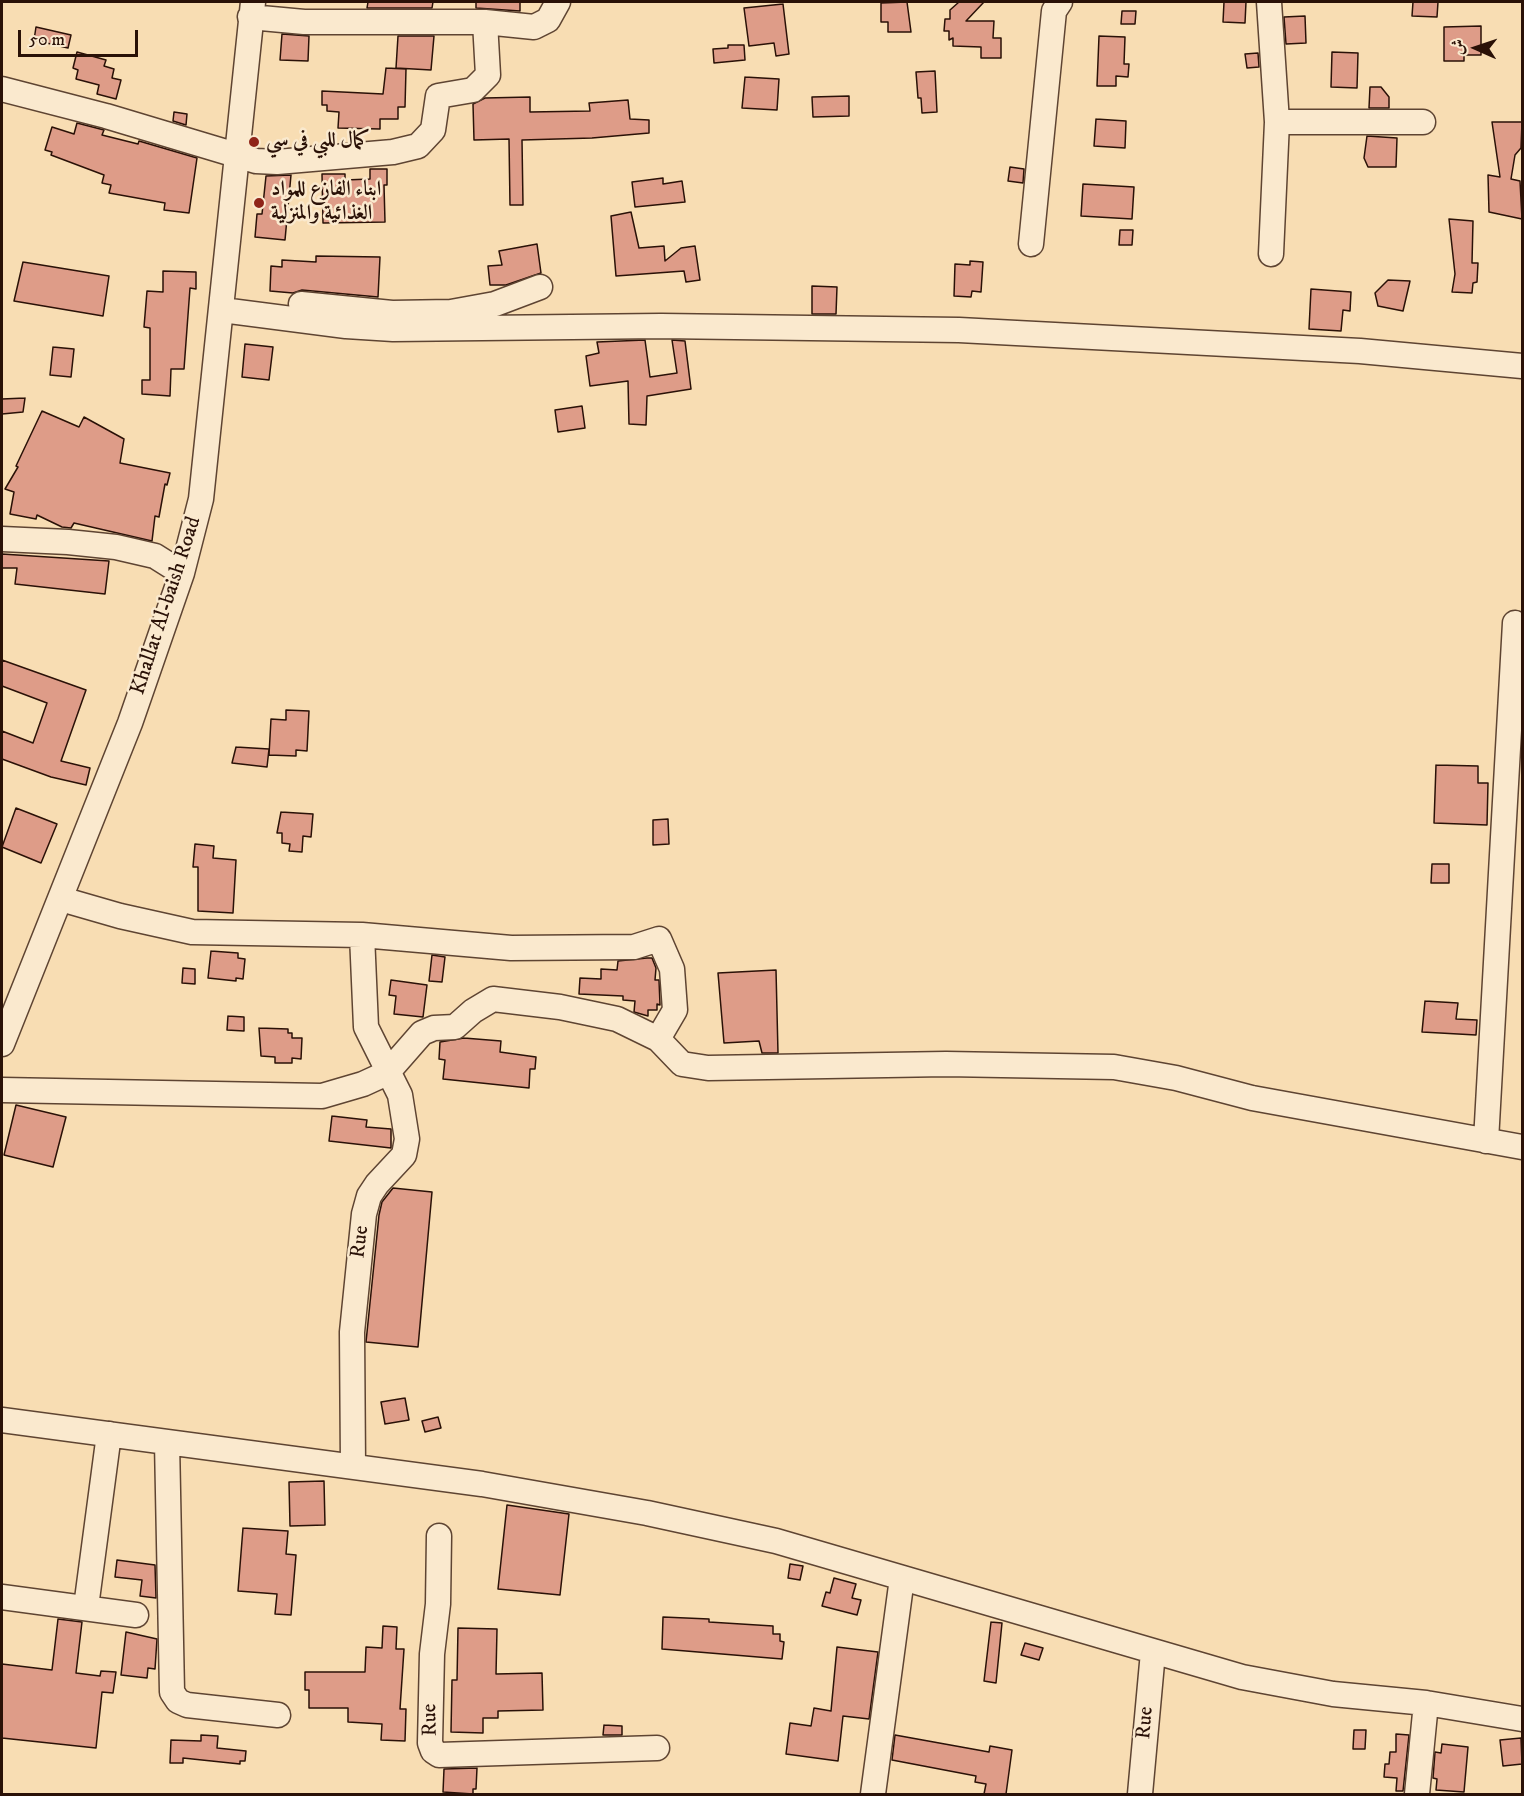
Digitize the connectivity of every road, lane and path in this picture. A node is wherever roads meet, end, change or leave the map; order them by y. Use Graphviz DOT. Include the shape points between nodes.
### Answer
graph roads {
  1 [pos="558,2"];
  2 [pos="1060,2"];
  3 [pos="1269,2"];
  4 [pos="251,9"];
  5 [pos="485,22"];
  6 [pos="2,89"];
  7 [pos="1277,122"];
  8 [pos="1423,122"];
  9 [pos="237,156"];
  10 [pos="1031,244"];
  11 [pos="1271,254"];
  12 [pos="540,287"];
  13 [pos="223,302"];
  14 [pos="1522,366"];
  15 [pos="2,539"];
  16 [pos="182,573"];
  17 [pos="1515,623"];
  18 [pos="61,899"];
  19 [pos="362,935"];
  20 [pos="658,1039"];
  21 [pos="2,1044"];
  22 [pos="387,1073"];
  23 [pos="2,1090"];
  24 [pos="1486,1141"];
  25 [pos="1522,1147"];
  26 [pos="2,1427"];
  27 [pos="109,1434"];
  28 [pos="167,1442"];
  29 [pos="353,1466"];
  30 [pos="439,1536"];
  31 [pos="902,1578"];
  32 [pos="2,1597"];
  33 [pos="86,1607"];
  34 [pos="136,1615"];
  35 [pos="1153,1652"];
  36 [pos="1426,1703"];
  37 [pos="278,1715"];
  38 [pos="1522,1719"];
  39 [pos="657,1748"];
  40 [pos="873,1794"];
  41 [pos="1140,1794"];
  42 [pos="1417,1794"];
  1 -- 5 [label="street" via="548,20 534,27"];
  2 -- 10 [label="street" via="1054,11"];
  3 -- 7 [label="street"];
  4 -- 5 [label="street" via="303,22"];
  4 -- 9 [label="street, Khallat Al-baish Road"];
  5 -- 9 [label="street" via="488,75 473,90 438,96 433,130 418,146 393,152 277,162"];
  6 -- 9 [label="street"];
  7 -- 8 [label="street"];
  7 -- 11 [label="street"];
  9 -- 13 [label="street, Khallat Al-baish Road"];
  12 -- 13 [label="street" via="495,304 451,312 392,313"];
  13 -- 14 [label="street" via="345,326 393,329 661,326 959,330 1370,352"];
  13 -- 16 [label="street, Khallat Al-baish Road" via="201,499"];
  15 -- 16 [label="street" via="116,547 155,556"];
  16 -- 18 [label="street, Khallat Al-baish Road" via="130,723"];
  17 -- 24 [label="street"];
  18 -- 19 [label="street" via="192,932"];
  18 -- 21 [label="street, Khallat Al-baish Road"];
  19 -- 20 [label="street" via="511,948 634,947 659,939 672,969 675,1010"];
  19 -- 22 [label="street, Rue" via="366,1027"];
  20 -- 22 [label="street" via="617,1019 493,999 455,1027 422,1033"];
  20 -- 24 [label="street" via="682,1064 708,1068 946,1064 1114,1067 1252,1098"];
  22 -- 23 [label="street" via="322,1096"];
  22 -- 29 [label="street, Rue" via="400,1095 407,1139 404,1155 377,1184 364,1214 352,1332"];
  24 -- 25 [label="street"];
  26 -- 27 [label="street"];
  27 -- 28 [label="street"];
  27 -- 33 [label="street"];
  28 -- 29 [label="street"];
  28 -- 37 [label="street" via="172,1692 187,1705"];
  29 -- 31 [label="street" via="647,1513 776,1541"];
  30 -- 39 [label="street, Rue" via="438,1604 432,1654 433,1751 439,1755"];
  31 -- 35 [label="street"];
  31 -- 40 [label="street"];
  32 -- 33 [label="street"];
  33 -- 34 [label="street"];
  35 -- 36 [label="street" via="1288,1686"];
  35 -- 41 [label="street, Rue"];
  36 -- 38 [label="street"];
  36 -- 42 [label="street"];
}
